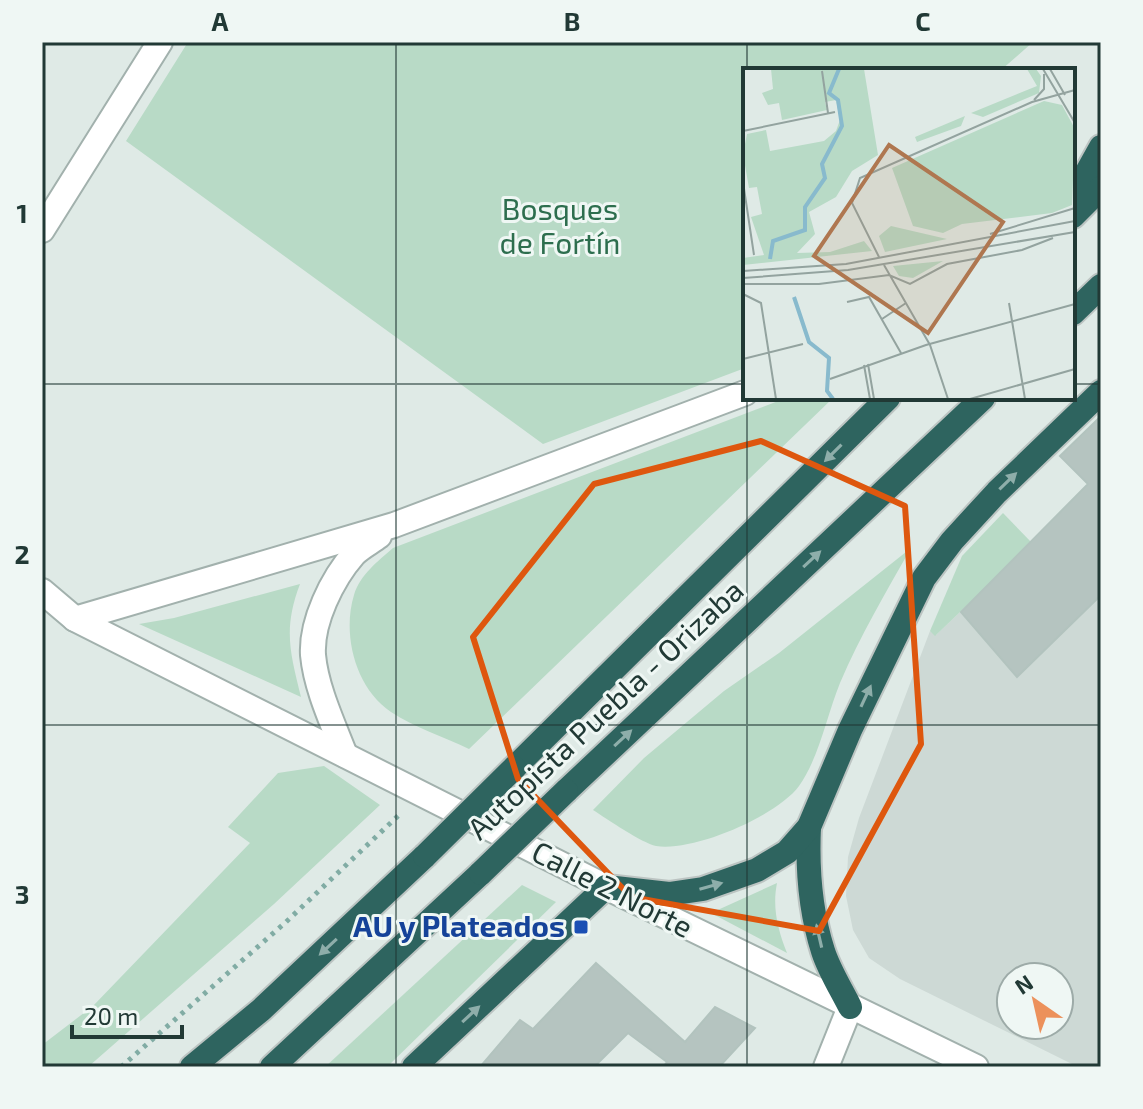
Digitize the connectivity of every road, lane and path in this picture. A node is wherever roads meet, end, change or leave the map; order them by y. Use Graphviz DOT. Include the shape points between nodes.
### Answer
graph roads {
  1 [pos="160,42"];
  2 [pos="1101,147"];
  3 [pos="1101,188"];
  4 [pos="1075,193"];
  5 [pos="1075,214"];
  6 [pos="42,230"];
  7 [pos="1101,286"];
  8 [pos="1075,311"];
  9 [pos="1101,392"];
  10 [pos="743,394"];
  11 [pos="886,400"];
  12 [pos="981,400"];
  13 [pos="394,525"];
  14 [pos="42,591"];
  15 [pos="75,619"];
  16 [pos="345,755"];
  17 [pos="809,827"];
  18 [pos="606,887"];
  19 [pos="850,1007"];
  20 [pos="192,1067"];
  21 [pos="272,1067"];
  22 [pos="414,1067"];
  23 [pos="826,1067"];
  24 [pos="976,1067"];
  1 -- 6 [label="street"];
  2 -- 4 [label="highway"];
  3 -- 5 [label="highway"];
  7 -- 8 [label="highway"];
  17 -- 9 [label="highway, one-way" via="924,578 997,492"];
  10 -- 13 [label="street"];
  11 -- 20 [label="highway, Autopista Puebla - Orizaba, one-way, bridge" via="425,856 261,1010"];
  21 -- 12 [label="highway, Autopista Puebla - Orizaba, one-way, bridge"];
  13 -- 15 [label="street"];
  13 -- 16 [label="street" via="356,552 316,626 313,656"];
  14 -- 15 [label="street, Calle 2 Norte"];
  15 -- 16 [label="street, Calle 2 Norte"];
  16 -- 18 [label="street, Calle 2 Norte"];
  18 -- 17 [label="highway, one-way" via="669,894 703,889 757,870 787,852"];
  19 -- 17 [label="highway, one-way" via="823,952 811,904"];
  18 -- 19 [label="street, Calle 2 Norte"];
  22 -- 18 [label="highway, one-way"];
  19 -- 23 [label="street"];
  19 -- 24 [label="street, Calle 2 Norte"];
}
